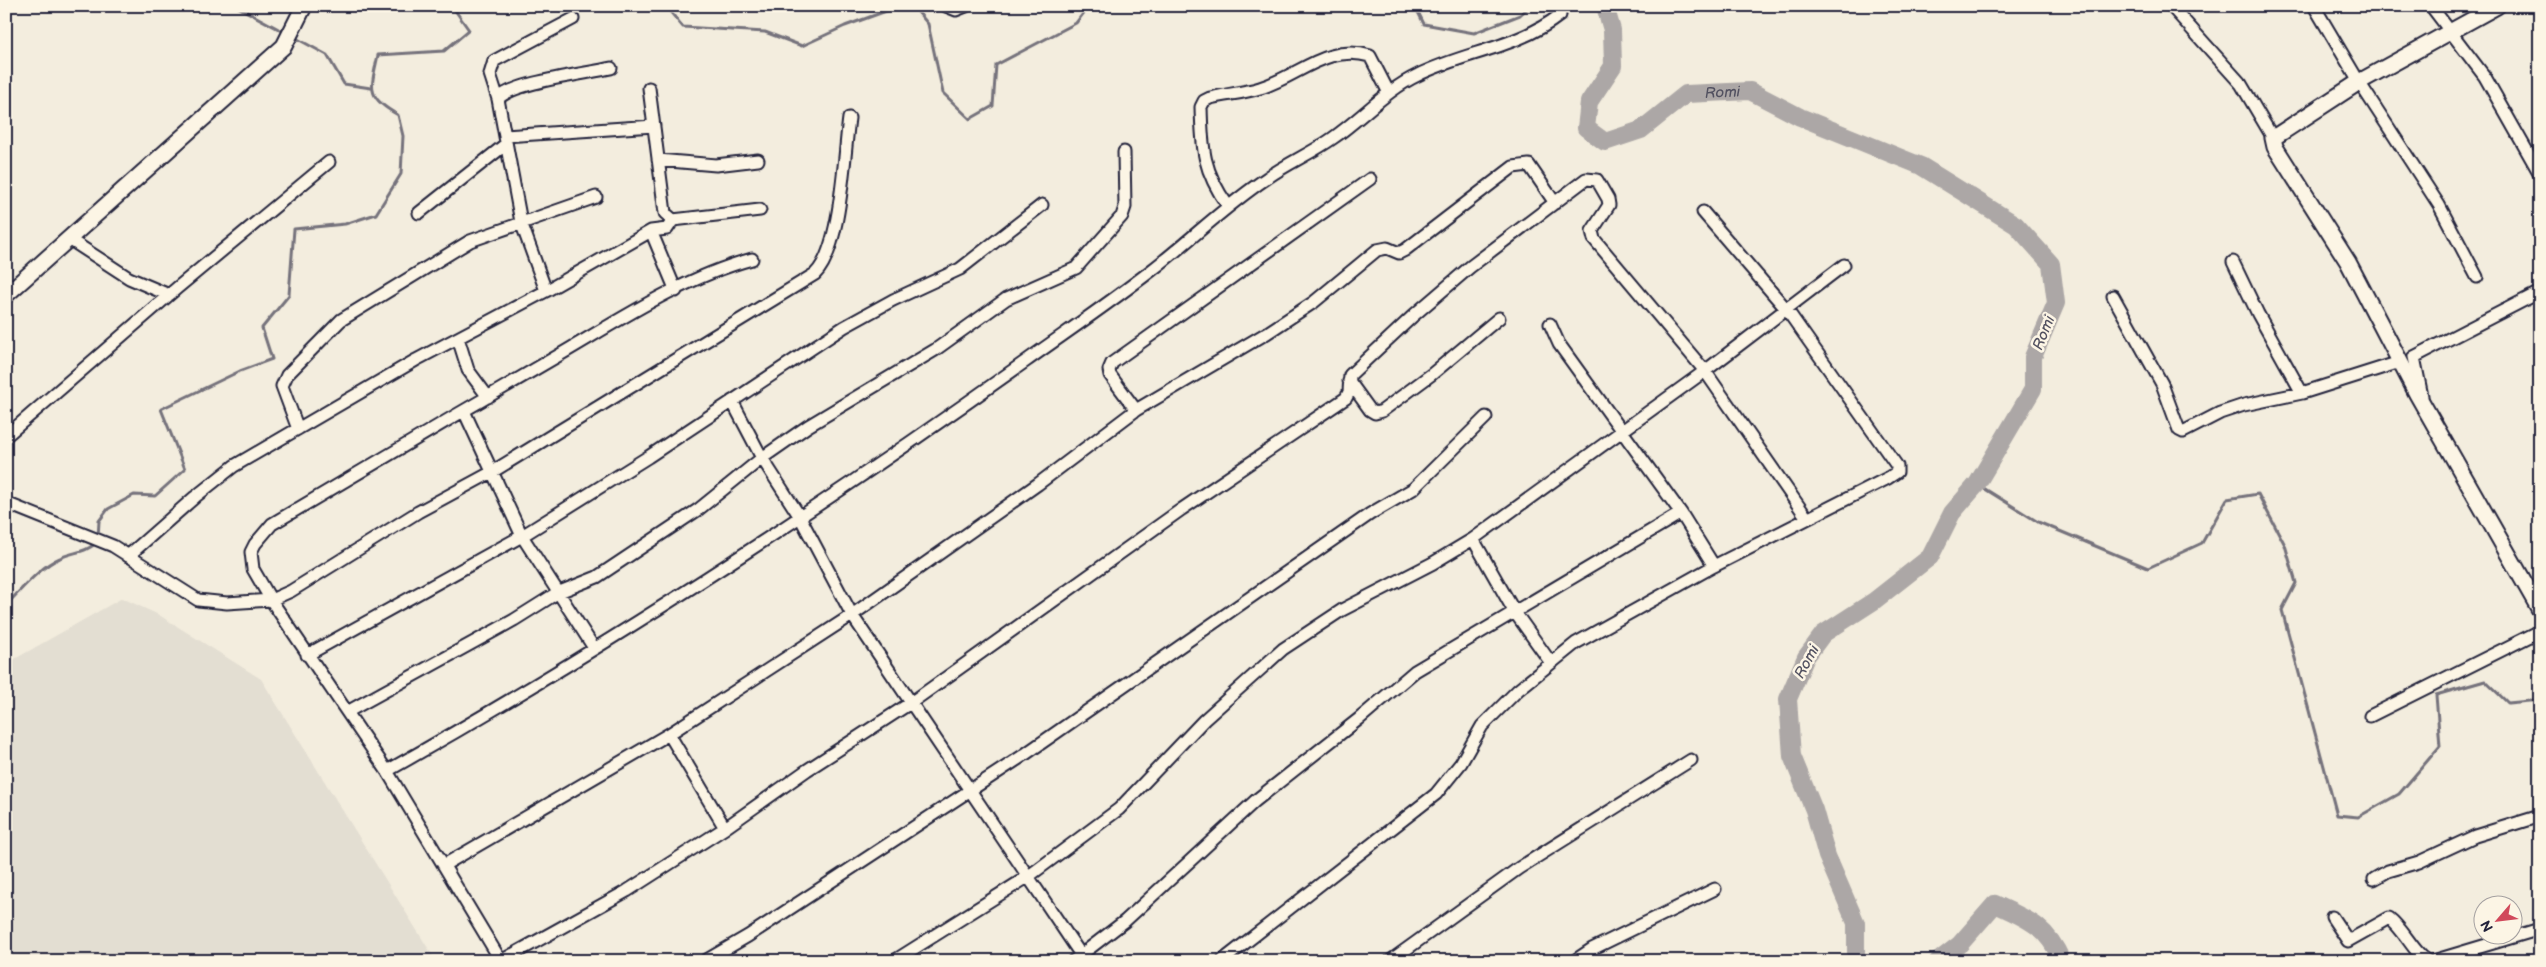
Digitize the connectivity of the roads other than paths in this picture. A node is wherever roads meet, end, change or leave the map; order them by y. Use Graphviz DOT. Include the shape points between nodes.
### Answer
graph roads {
  1 [pos="304,6"];
  2 [pos="946,6"];
  3 [pos="966,6"];
  4 [pos="2171,6"];
  5 [pos="2314,6"];
  6 [pos="2431,6"];
  7 [pos="2497,6"];
  8 [pos="1560,15"];
  9 [pos="573,19"];
  10 [pos="2449,32"];
  11 [pos="611,68"];
  12 [pos="2359,82"];
  13 [pos="649,88"];
  14 [pos="1389,93"];
  15 [pos="498,99"];
  16 [pos="848,118"];
  17 [pos="654,126"];
  18 [pos="2273,138"];
  19 [pos="505,140"];
  20 [pos="1124,152"];
  21 [pos="658,160"];
  22 [pos="758,160"];
  23 [pos="329,162"];
  24 [pos="2540,174"];
  25 [pos="1370,179"];
  26 [pos="596,197"];
  27 [pos="1555,203"];
  28 [pos="1042,205"];
  29 [pos="1228,206"];
  30 [pos="760,210"];
  31 [pos="1703,212"];
  32 [pos="419,213"];
  33 [pos="673,220"];
  34 [pos="521,222"];
  35 [pos="652,231"];
  36 [pos="68,238"];
  37 [pos="752,259"];
  38 [pos="2233,262"];
  39 [pos="1844,265"];
  40 [pos="2477,277"];
  41 [pos="546,291"];
  42 [pos="676,291"];
  43 [pos="2540,292"];
  44 [pos="6,295"];
  45 [pos="168,295"];
  46 [pos="2113,296"];
  47 [pos="1787,310"];
  48 [pos="1499,318"];
  49 [pos="1550,324"];
  50 [pos="458,338"];
  51 [pos="2400,362"];
  52 [pos="1705,371"];
  53 [pos="1349,381"];
  54 [pos="2302,393"];
  55 [pos="488,397"];
  56 [pos="732,401"];
  57 [pos="2423,402"];
  58 [pos="464,410"];
  59 [pos="1136,410"];
  60 [pos="1486,417"];
  61 [pos="298,429"];
  62 [pos="1622,429"];
  63 [pos="6,436"];
  64 [pos="762,458"];
  65 [pos="492,472"];
  66 [pos="6,503"];
  67 [pos="1681,513"];
  68 [pos="800,518"];
  69 [pos="1807,518"];
  70 [pos="522,536"];
  71 [pos="1473,539"];
  72 [pos="128,556"];
  73 [pos="1714,566"];
  74 [pos="557,593"];
  75 [pos="270,600"];
  76 [pos="2540,610"];
  77 [pos="1514,611"];
  78 [pos="852,615"];
  79 [pos="2540,631"];
  80 [pos="594,648"];
  81 [pos="308,655"];
  82 [pos="1551,663"];
  83 [pos="912,702"];
  84 [pos="347,712"];
  85 [pos="2370,716"];
  86 [pos="669,734"];
  87 [pos="1691,760"];
  88 [pos="387,771"];
  89 [pos="971,790"];
  90 [pos="2540,816"];
  91 [pos="725,828"];
  92 [pos="444,865"];
  93 [pos="1028,876"];
  94 [pos="2374,879"];
  95 [pos="1715,889"];
  96 [pos="2332,917"];
  97 [pos="2540,929"];
  98 [pos="1079,959"];
  99 [pos="501,961"];
  100 [pos="705,961"];
  101 [pos="894,961"];
  102 [pos="1222,961"];
  103 [pos="1390,961"];
  104 [pos="1574,961"];
  105 [pos="2431,961"];
  1 -- 36 [label="street" via="284,46"];
  2 -- 3 [label="street" via="956,10"];
  4 -- 18 [label="street" via="2241,84"];
  5 -- 12 [label="street"];
  6 -- 10 [label="street"];
  7 -- 10 [label="street"];
  8 -- 14 [label="street" via="1543,29 1432,68"];
  9 -- 15 [label="street" via="494,61 490,74"];
  10 -- 12 [label="street"];
  10 -- 24 [label="street" via="2485,77"];
  11 -- 15 [label="street" via="522,85"];
  12 -- 18 [label="street"];
  12 -- 40 [label="street" via="2440,205"];
  13 -- 17 [label="street"];
  14 -- 29 [label="street" via="1333,138 1268,177"];
  14 -- 29 [label="street" via="1370,56 1346,52 1325,58 1262,88 1204,101 1201,107 1202,144 1208,173"];
  15 -- 19 [label="street"];
  16 -- 65 [label="street" via="829,252 814,274"];
  17 -- 19 [label="street"];
  17 -- 21 [label="street"];
  18 -- 51 [label="street" via="2275,147 2348,262"];
  19 -- 32 [label="street"];
  19 -- 34 [label="street"];
  20 -- 64 [label="street" via="1125,208 1122,216 1076,268 1006,299 935,350 808,426"];
  21 -- 22 [label="street" via="716,165"];
  21 -- 33 [label="street" via="666,214"];
  23 -- 45 [label="street"];
  25 -- 59 [label="street" via="1112,363 1110,375"];
  26 -- 34 [label="street"];
  27 -- 52 [label="street" via="1586,179 1597,180 1609,204 1592,231 1594,239"];
  27 -- 53 [label="street" via="1414,315 1350,375"];
  27 -- 59 [label="street" via="1529,165 1513,167 1405,250 1399,253 1386,248 1377,250 1306,307"];
  28 -- 56 [label="street" via="960,270 893,300 844,327"];
  29 -- 68 [label="street" via="1152,270"];
  30 -- 33 [label="street"];
  31 -- 47 [label="street"];
  33 -- 35 [label="street" via="667,229"];
  34 -- 41 [label="street"];
  34 -- 61 [label="street" via="470,241 341,320 287,375 282,386"];
  35 -- 41 [label="street"];
  35 -- 42 [label="street"];
  36 -- 44 [label="street"];
  36 -- 45 [label="street" via="128,278"];
  37 -- 42 [label="street" via="726,266"];
  38 -- 54 [label="street"];
  39 -- 47 [label="street"];
  41 -- 50 [label="street"];
  42 -- 55 [label="street" via="642,307"];
  43 -- 57 [label="street" via="2414,357"];
  45 -- 63 [label="street"];
  46 -- 54 [label="street" via="2162,384 2179,430 2183,432 2244,405"];
  47 -- 52 [label="street"];
  47 -- 69 [label="street" via="1897,466 1897,472 1888,478"];
  48 -- 53 [label="street" via="1382,411 1375,413 1370,410"];
  49 -- 62 [label="street" via="1559,344"];
  50 -- 55 [label="street" via="468,370"];
  50 -- 61 [label="street"];
  51 -- 54 [label="street"];
  51 -- 57 [label="street"];
  52 -- 62 [label="street"];
  52 -- 69 [label="street"];
  53 -- 83 [label="street" via="1346,398 1182,509"];
  55 -- 58 [label="street"];
  56 -- 64 [label="street"];
  56 -- 70 [label="street"];
  57 -- 76 [label="street"];
  58 -- 65 [label="street"];
  58 -- 75 [label="street" via="272,524 251,552 253,569"];
  59 -- 78 [label="street" via="1038,484"];
  60 -- 89 [label="street" via="1413,489 1370,514"];
  61 -- 72 [label="street" via="234,466"];
  62 -- 67 [label="street"];
  62 -- 71 [label="street"];
  64 -- 68 [label="street"];
  64 -- 74 [label="street" via="699,509 597,577"];
  65 -- 70 [label="street"];
  65 -- 75 [label="street" via="418,512 291,591"];
  66 -- 72 [label="street" via="112,546"];
  67 -- 73 [label="street"];
  67 -- 77 [label="street"];
  68 -- 78 [label="street"];
  68 -- 80 [label="street"];
  69 -- 73 [label="street"];
  70 -- 74 [label="street"];
  70 -- 81 [label="street"];
  71 -- 77 [label="street"];
  71 -- 93 [label="street" via="1342,610 1283,649 1204,720 1119,809"];
  72 -- 75 [label="street" via="198,600 227,603"];
  73 -- 82 [label="street" via="1576,643"];
  74 -- 80 [label="street"];
  74 -- 84 [label="street"];
  75 -- 81 [label="street"];
  77 -- 82 [label="street"];
  77 -- 98 [label="street" via="1415,671 1255,801"];
  78 -- 83 [label="street"];
  78 -- 86 [label="street"];
  79 -- 85 [label="street"];
  80 -- 88 [label="street" via="503,706"];
  81 -- 84 [label="street"];
  82 -- 102 [label="street" via="1482,726 1461,763 1436,794"];
  83 -- 89 [label="street"];
  83 -- 91 [label="street"];
  84 -- 88 [label="street"];
  86 -- 91 [label="street"];
  86 -- 92 [label="street"];
  87 -- 103 [label="street" via="1518,868"];
  88 -- 92 [label="street"];
  89 -- 93 [label="street"];
  89 -- 100 [label="street"];
  90 -- 94 [label="street" via="2475,836"];
  91 -- 99 [label="street" via="627,891"];
  92 -- 99 [label="street"];
  93 -- 98 [label="street"];
  93 -- 101 [label="street"];
  95 -- 104 [label="street" via="1592,949"];
  96 -- 105 [label="street" via="2348,941 2389,918 2400,926 2421,958"];
  97 -- 105 [label="street"];
}
